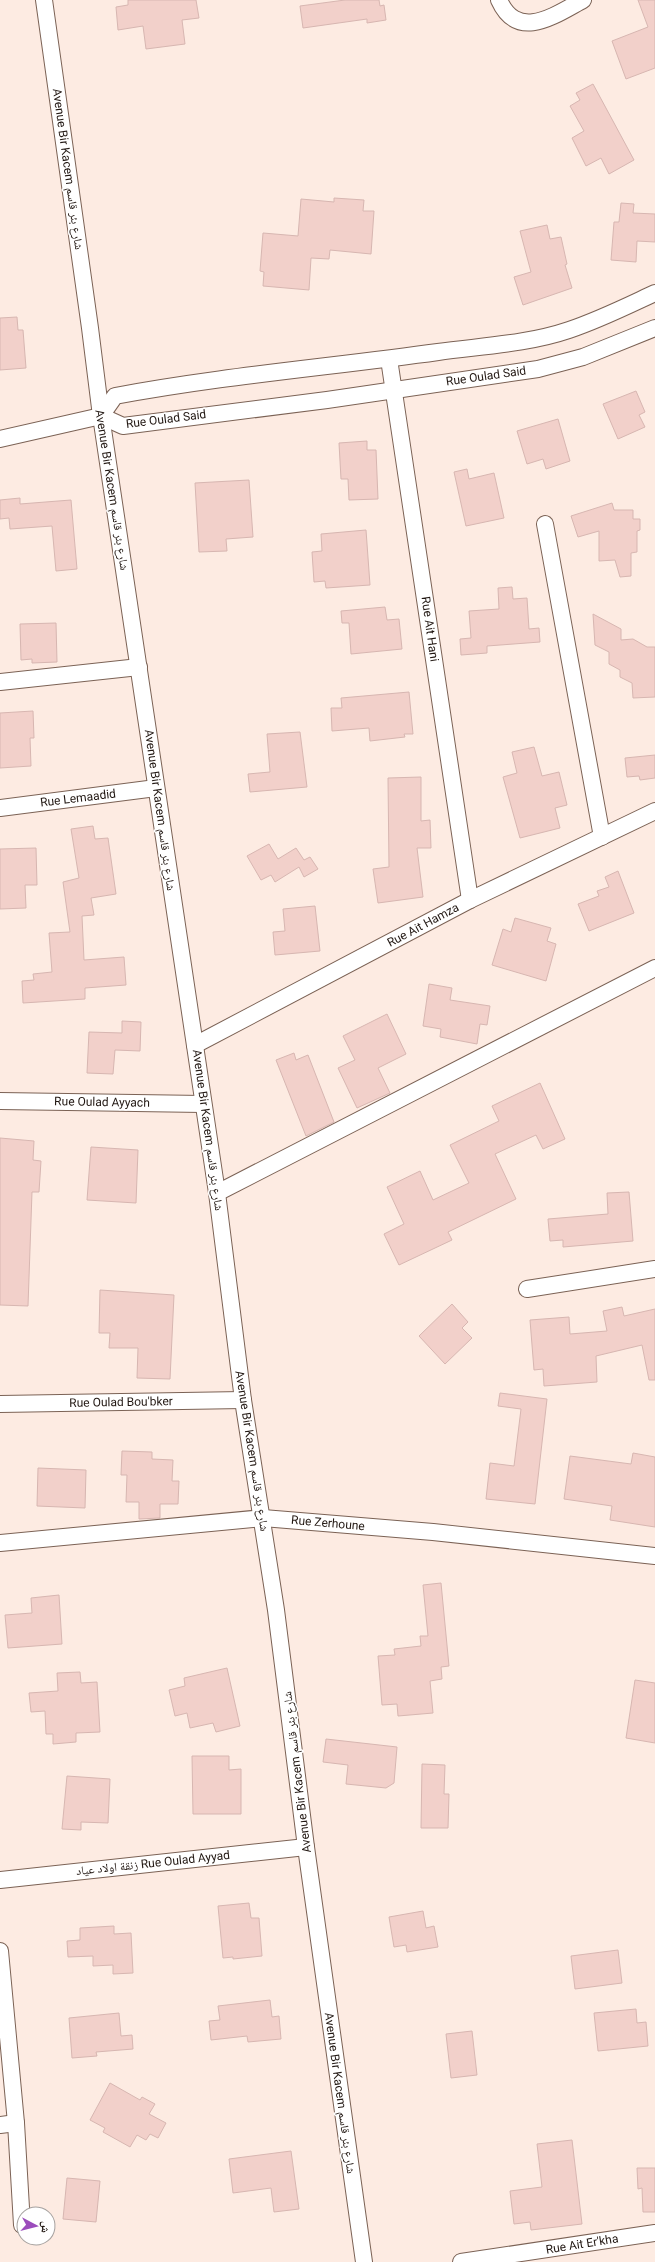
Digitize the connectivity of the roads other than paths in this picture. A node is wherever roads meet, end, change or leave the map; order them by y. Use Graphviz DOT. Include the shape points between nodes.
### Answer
graph roads {
  1 [pos="44,0"];
  2 [pos="583,0"];
  3 [pos="503,6"];
  4 [pos="655,293"];
  5 [pos="655,328"];
  6 [pos="388,359"];
  7 [pos="394,390"];
  8 [pos="101,416"];
  9 [pos="0,439"];
  10 [pos="545,524"];
  11 [pos="139,666"];
  12 [pos="0,682"];
  13 [pos="156,788"];
  14 [pos="0,808"];
  15 [pos="655,811"];
  16 [pos="602,837"];
  17 [pos="470,900"];
  18 [pos="655,968"];
  19 [pos="195,1045"];
  20 [pos="0,1101"];
  21 [pos="203,1104"];
  22 [pos="217,1193"];
  23 [pos="655,1269"];
  24 [pos="527,1289"];
  25 [pos="243,1400"];
  26 [pos="0,1404"];
  27 [pos="263,1518"];
  28 [pos="0,1543"];
  29 [pos="655,1556"];
  30 [pos="306,1847"];
  31 [pos="0,1880"];
  32 [pos="0,1952"];
  33 [pos="16,2123"];
  34 [pos="0,2125"];
  35 [pos="21,2206"];
  36 [pos="655,2233"];
  37 [pos="364,2262"];
  38 [pos="462,2262"];
  1 -- 8 [label="street, Avenue Bir Kacem شارع بئر قاسم"];
  2 -- 3 [label="street" via="550,17 533,22 519,22"];
  4 -- 6 [label="street" via="591,322 557,334"];
  5 -- 7 [label="street, Rue Oulad Said" via="559,364"];
  6 -- 7 [label="street, Rue Ait Hani"];
  6 -- 8 [label="street" via="224,378 115,396"];
  7 -- 8 [label="street, Rue Oulad Said" via="123,426"];
  7 -- 17 [label="street, Rue Ait Hani"];
  8 -- 9 [label="street"];
  8 -- 11 [label="street, Avenue Bir Kacem شارع بئر قاسم"];
  10 -- 16 [label="street"];
  11 -- 12 [label="street"];
  11 -- 13 [label="street, Avenue Bir Kacem شارع بئر قاسم"];
  13 -- 14 [label="street, Rue Lemaadid"];
  13 -- 19 [label="street, Avenue Bir Kacem شارع بئر قاسم"];
  15 -- 16 [label="street, Rue Ait Hamza"];
  16 -- 17 [label="street, Rue Ait Hamza"];
  17 -- 19 [label="street, Rue Ait Hamza"];
  18 -- 22 [label="street"];
  19 -- 21 [label="street, Avenue Bir Kacem شارع بئر قاسم"];
  20 -- 21 [label="street, Rue Oulad Ayyach"];
  21 -- 22 [label="street, Avenue Bir Kacem شارع بئر قاسم"];
  22 -- 25 [label="street, Avenue Bir Kacem شارع بئر قاسم"];
  23 -- 24 [label="street"];
  25 -- 26 [label="street, Rue Oulad Bou'bker"];
  25 -- 27 [label="street, Avenue Bir Kacem شارع بئر قاسم"];
  27 -- 28 [label="street, Rue Zerhoune"];
  27 -- 29 [label="street, Rue Zerhoune" via="433,1532"];
  27 -- 30 [label="street, Avenue Bir Kacem شارع بئر قاسم" via="291,1716"];
  30 -- 31 [label="street, زنقة اولاد عياد Rue Oulad Ayyad"];
  30 -- 37 [label="street, Avenue Bir Kacem شارع بئر قاسم"];
  32 -- 33 [label="street"];
  33 -- 34 [label="street"];
  33 -- 35 [label="street"];
  36 -- 38 [label="street, Rue Ait Er'kha"];
}
